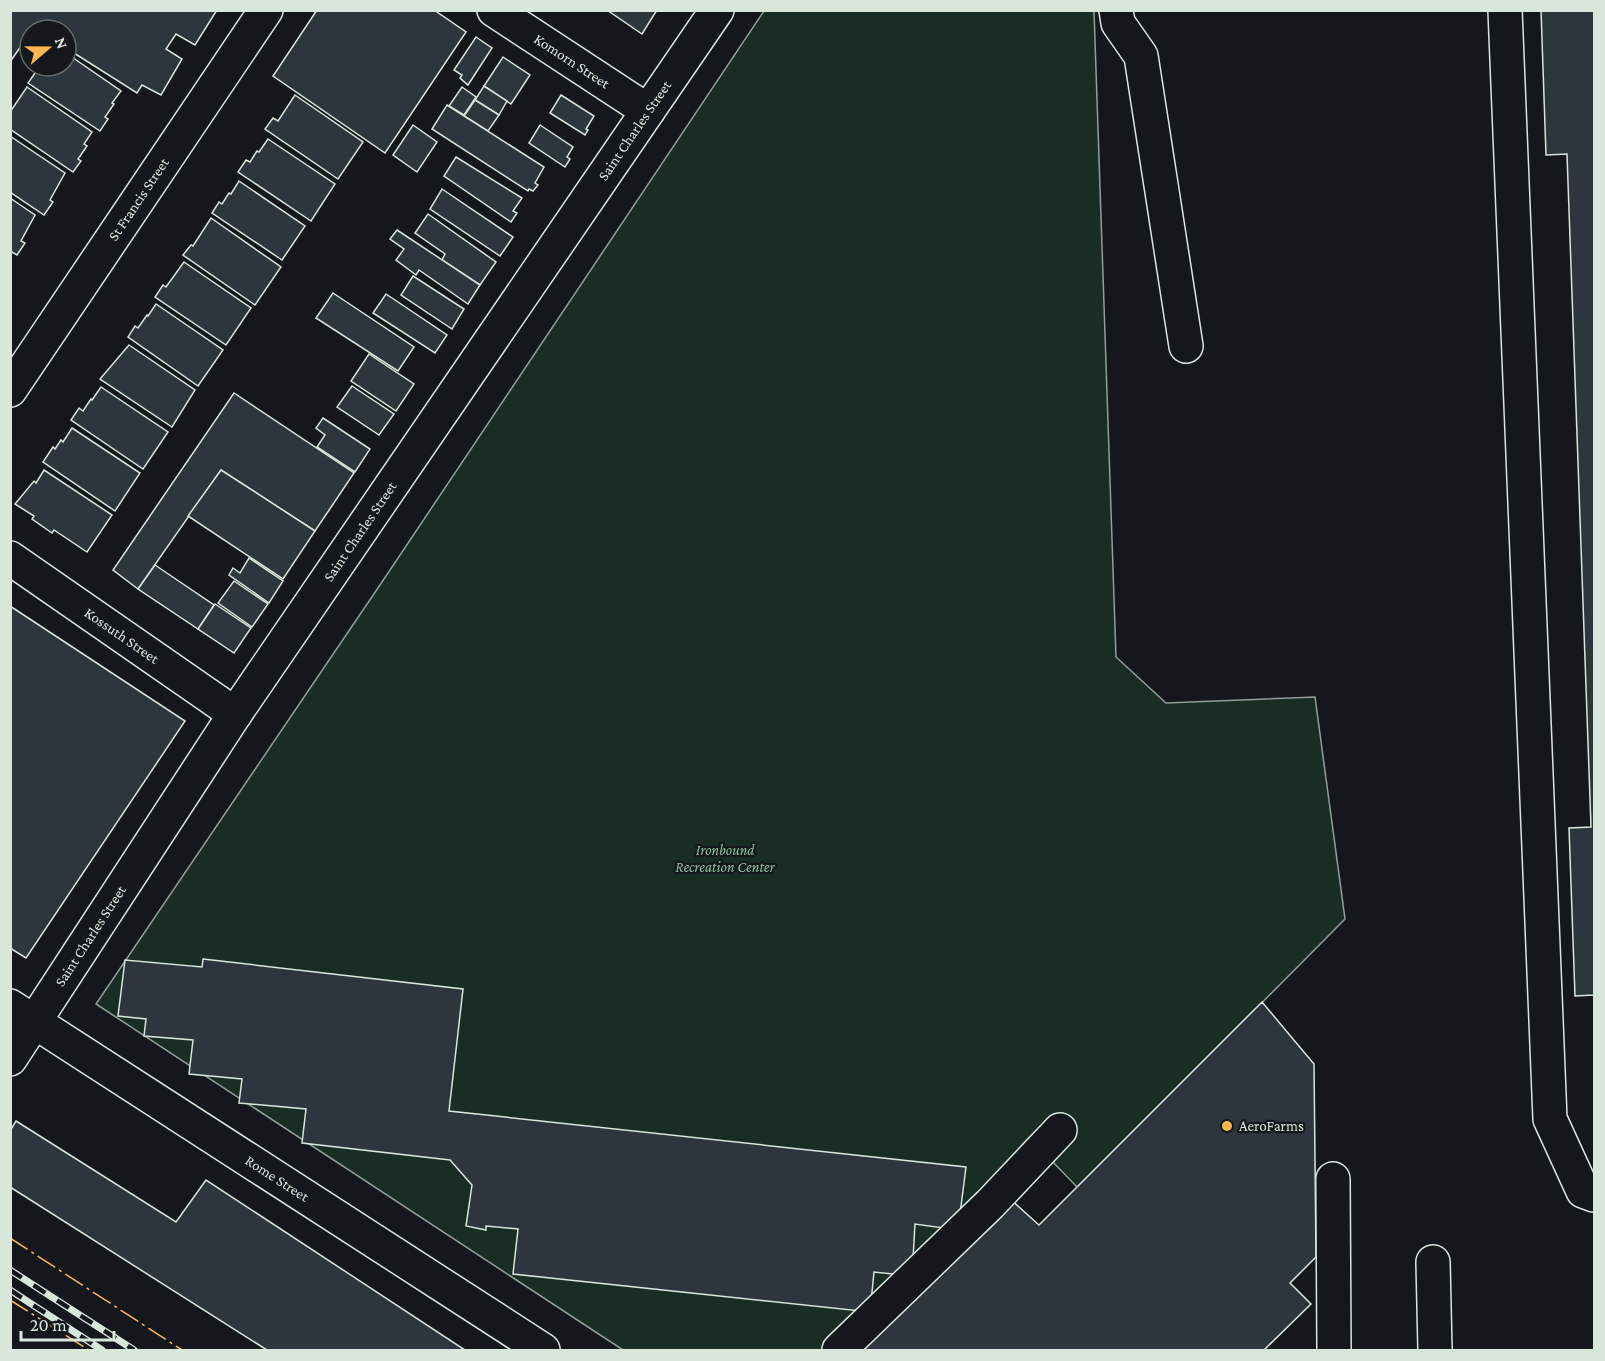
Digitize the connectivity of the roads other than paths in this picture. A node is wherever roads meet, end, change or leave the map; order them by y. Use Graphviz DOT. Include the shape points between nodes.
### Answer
graph roads {
  1 [pos="266,10"];
  2 [pos="494,10"];
  3 [pos="717,10"];
  4 [pos="1116,10"];
  5 [pos="1505,10"];
  6 [pos="648,111"];
  7 [pos="1186,346"];
  8 [pos="10,390"];
  9 [pos="10,558"];
  10 [pos="235,714"];
  11 [pos="23,1014"];
  12 [pos="10,1059"];
  13 [pos="1060,1130"];
  14 [pos="1333,1179"];
  15 [pos="1594,1195"];
  16 [pos="1433,1262"];
  17 [pos="543,1350"];
  18 [pos="839,1350"];
  19 [pos="1334,1350"];
  20 [pos="1435,1350"];
  1 -- 8 [label="street, St Francis Street"];
  2 -- 6 [label="street, Komorn Street"];
  3 -- 6 [label="street, Saint Charles Street"];
  4 -- 7 [label="street" via="1118,23 1141,56"];
  5 -- 15 [label="street" via="1550,1119 1582,1191"];
  6 -- 10 [label="street, Saint Charles Street"];
  9 -- 10 [label="street, Kossuth Street"];
  10 -- 11 [label="street, Saint Charles Street"];
  11 -- 12 [label="street, Saint Charles Street"];
  11 -- 17 [label="street, Rome Street"];
  13 -- 18 [label="street" via="990,1204"];
  14 -- 19 [label="street"];
  16 -- 20 [label="street"];
}
